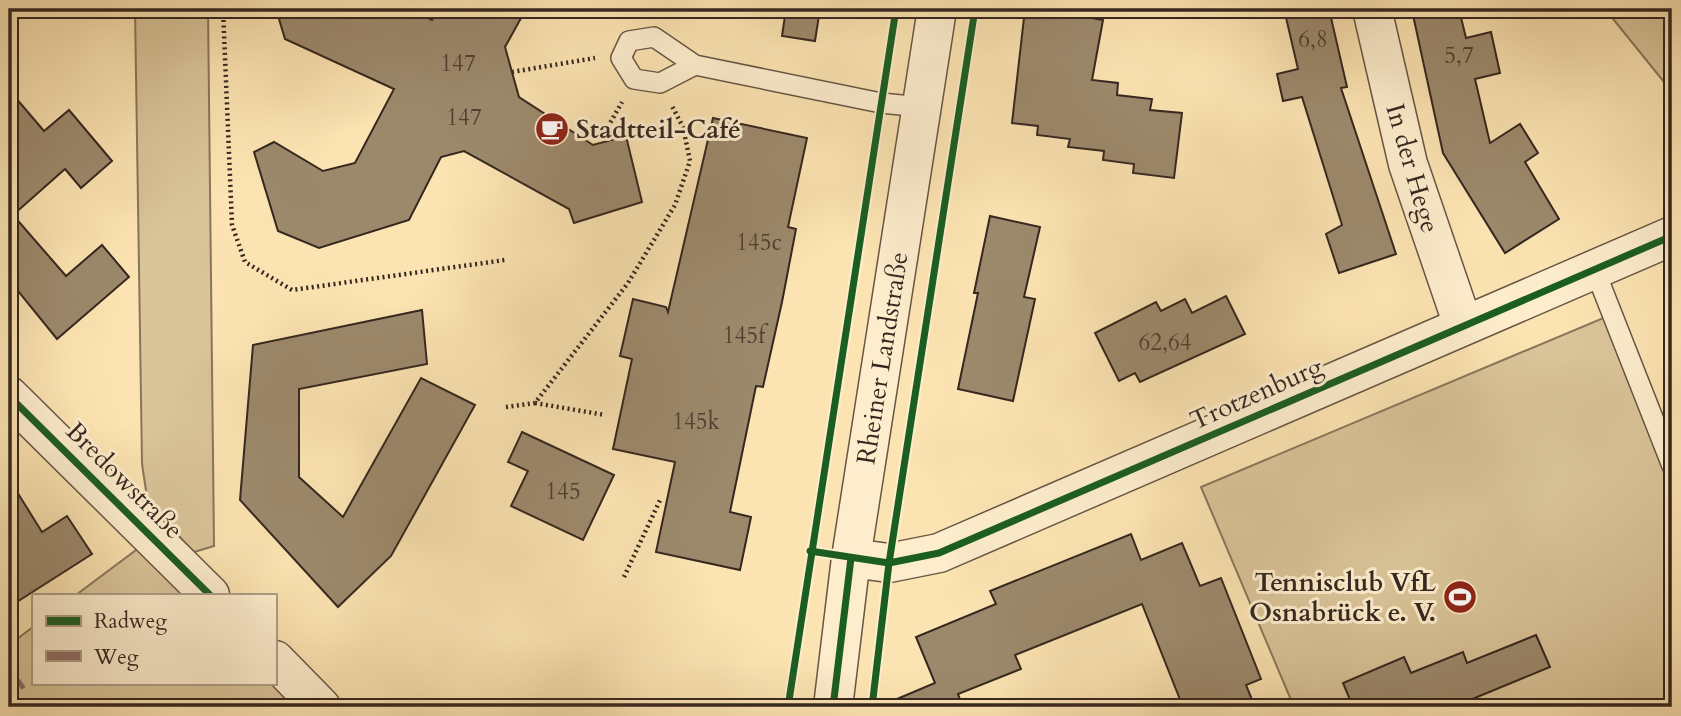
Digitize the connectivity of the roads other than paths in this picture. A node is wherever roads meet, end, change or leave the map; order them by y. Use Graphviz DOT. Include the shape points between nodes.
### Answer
graph roads {
  1 [pos="937,9"];
  2 [pos="1372,9"];
  3 [pos="695,65"];
  4 [pos="921,107"];
  5 [pos="1672,236"];
  6 [pos="1594,268"];
  7 [pos="1463,325"];
  8 [pos="9,396"];
  9 [pos="1672,466"];
  10 [pos="850,558"];
  11 [pos="209,594"];
  12 [pos="276,661"];
  13 [pos="321,707"];
  14 [pos="833,707"];
  1 -- 4 [label="street, Rheiner Landstraße"];
  2 -- 7 [label="street, In der Hege" via="1408,164"];
  3 -- 3 [label="lane" via="660,83 634,79 621,58 629,41 654,37"];
  3 -- 4 [label="lane"];
  4 -- 10 [label="street, Rheiner Landstraße"];
  5 -- 6 [label="street, Trotzenburg"];
  6 -- 7 [label="street, Trotzenburg"];
  6 -- 9 [label="lane"];
  7 -- 10 [label="street, Trotzenburg" via="939,553 889,563"];
  8 -- 11 [label="street, Bredowstraße"];
  10 -- 14 [label="street, Rheiner Landstraße"];
  12 -- 13 [label="street"];
}
